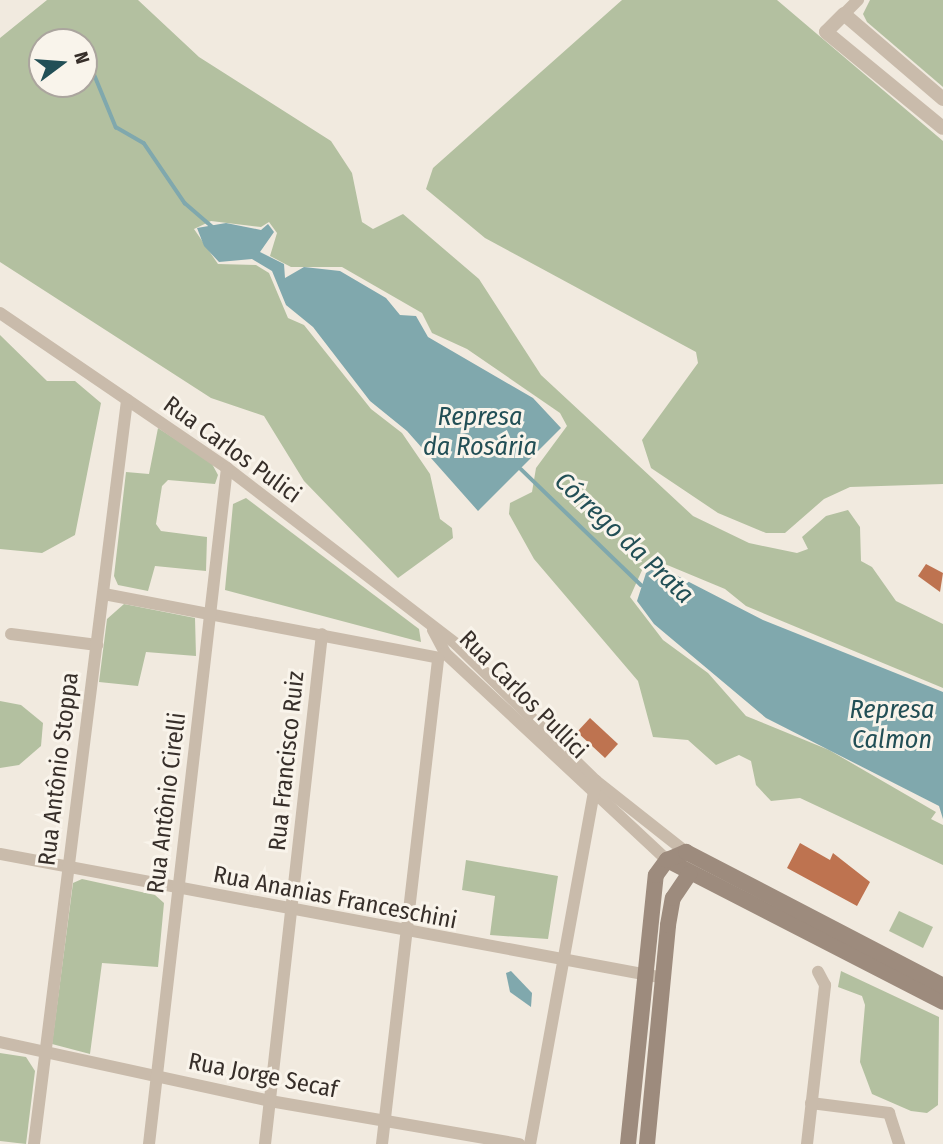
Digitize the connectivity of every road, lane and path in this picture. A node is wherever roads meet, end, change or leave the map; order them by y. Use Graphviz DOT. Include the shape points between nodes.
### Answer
graph roads {
  1 [pos="858,0"];
  2 [pos="844,14"];
  3 [pos="942,98"];
  4 [pos="943,128"];
  5 [pos="0,313"];
  6 [pos="127,400"];
  7 [pos="227,468"];
  8 [pos="104,594"];
  9 [pos="212,611"];
  10 [pos="432,629"];
  11 [pos="11,634"];
  12 [pos="322,634"];
  13 [pos="456,644"];
  14 [pos="97,645"];
  15 [pos="442,656"];
  16 [pos="596,781"];
  17 [pos="590,794"];
  18 [pos="685,852"];
  19 [pos="0,854"];
  20 [pos="667,860"];
  21 [pos="68,867"];
  22 [pos="689,873"];
  23 [pos="177,889"];
  24 [pos="291,913"];
  25 [pos="404,934"];
  26 [pos="560,961"];
  27 [pos="818,972"];
  28 [pos="645,975"];
  29 [pos="664,978"];
  30 [pos="943,986"];
  31 [pos="943,1002"];
  32 [pos="0,1042"];
  33 [pos="45,1051"];
  34 [pos="156,1075"];
  35 [pos="270,1101"];
  36 [pos="811,1103"];
  37 [pos="384,1121"];
  38 [pos="34,1144"];
  39 [pos="149,1144"];
  40 [pos="265,1144"];
  41 [pos="382,1144"];
  42 [pos="519,1144"];
  43 [pos="530,1144"];
  44 [pos="628,1144"];
  45 [pos="647,1144"];
  46 [pos="807,1144"];
  47 [pos="899,1144"];
  1 -- 2 [label="street"];
  2 -- 3 [label="street"];
  2 -- 4 [label="street" via="826,32"];
  5 -- 6 [label="street, Rua Carlos Pulici"];
  6 -- 7 [label="street, Rua Carlos Pulici"];
  6 -- 8 [label="street, Rua Antônio Stoppa"];
  7 -- 9 [label="street, Rua Antônio Cirelli"];
  7 -- 10 [label="street, Rua Carlos Pulici"];
  8 -- 9 [label="street"];
  8 -- 14 [label="street, Rua Antônio Stoppa"];
  9 -- 12 [label="street"];
  9 -- 23 [label="street, Rua Antônio Cirelli"];
  10 -- 13 [label="street, Rua Carlos Pullici"];
  10 -- 15 [label="street, Rua Carlos Pullici"];
  11 -- 14 [label="street"];
  12 -- 15 [label="street"];
  12 -- 24 [label="street, Rua Francisco Ruiz"];
  13 -- 15 [label="street"];
  13 -- 16 [label="street, Rua Carlos Pullici"];
  14 -- 21 [label="street, Rua Antônio Stoppa"];
  15 -- 17 [label="street, Rua Carlos Pullici"];
  15 -- 25 [label="street"];
  16 -- 17 [label="street"];
  16 -- 18 [label="street, Rua Carlos Pullici"];
  17 -- 20 [label="street, Rua Carlos Pullici"];
  17 -- 26 [label="street"];
  18 -- 20 [label="main road"];
  18 -- 30 [label="main road, Rua Carlos Pullici"];
  19 -- 21 [label="street, Rua Ananias Franceschini"];
  20 -- 22 [label="main road, Rua Carlos Pullici"];
  20 -- 28 [label="main road" via="656,875"];
  21 -- 23 [label="street, Rua Ananias Franceschini"];
  21 -- 33 [label="street, Rua Antônio Stoppa"];
  22 -- 29 [label="main road" via="673,898"];
  22 -- 31 [label="main road, Rua Carlos Pullici"];
  23 -- 24 [label="street, Rua Ananias Franceschini"];
  23 -- 34 [label="street, Rua Antônio Cirelli"];
  24 -- 25 [label="street, Rua Ananias Franceschini"];
  24 -- 35 [label="street, Rua Francisco Ruiz"];
  25 -- 26 [label="street, Rua Ananias Franceschini"];
  25 -- 37 [label="street"];
  26 -- 28 [label="street, Rua Ananias Franceschini"];
  26 -- 43 [label="street"];
  27 -- 36 [label="street" via="825,985"];
  28 -- 29 [label="street, Rua Ananias Franceschini"];
  28 -- 44 [label="main road"];
  29 -- 45 [label="main road"];
  32 -- 33 [label="street, Rua Jorge Secaf"];
  33 -- 34 [label="street, Rua Jorge Secaf"];
  33 -- 38 [label="street, Rua Antônio Stoppa"];
  34 -- 35 [label="street, Rua Jorge Secaf"];
  34 -- 39 [label="street, Rua Antônio Cirelli"];
  35 -- 37 [label="street, Rua Jorge Secaf"];
  35 -- 40 [label="street, Rua Francisco Ruiz"];
  36 -- 46 [label="street"];
  36 -- 47 [label="street" via="896,1118"];
  37 -- 41 [label="street"];
  37 -- 42 [label="street, Rua Jorge Secaf"];
}
